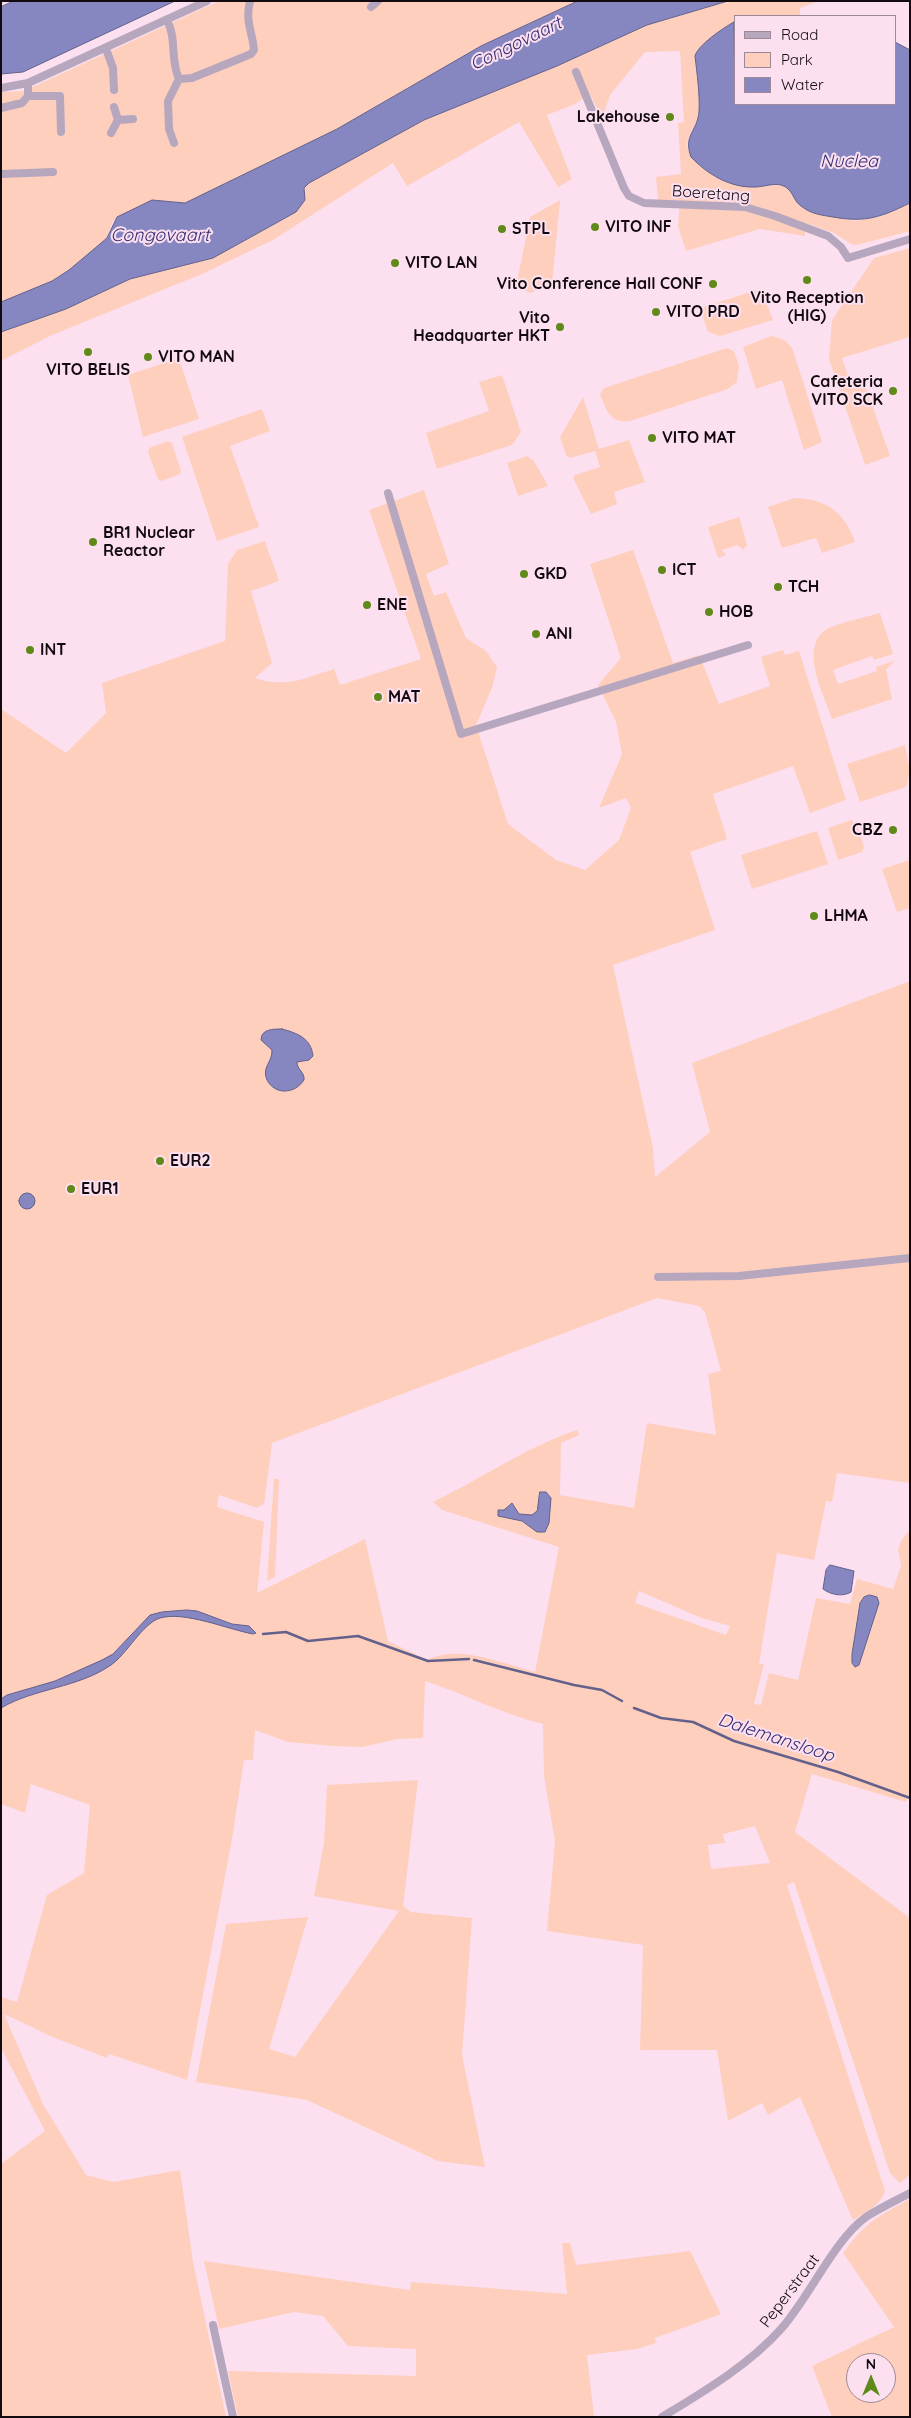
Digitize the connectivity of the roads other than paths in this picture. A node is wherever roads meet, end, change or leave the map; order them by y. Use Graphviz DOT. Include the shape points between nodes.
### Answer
graph roads {
  1 [pos="206,1"];
  2 [pos="250,1"];
  3 [pos="258,1"];
  4 [pos="378,1"];
  5 [pos="371,7"];
  6 [pos="167,20"];
  7 [pos="106,49"];
  8 [pos="576,72"];
  9 [pos="179,79"];
  10 [pos="28,84"];
  11 [pos="1,88"];
  12 [pos="114,90"];
  13 [pos="28,96"];
  14 [pos="114,107"];
  15 [pos="1,108"];
  16 [pos="133,119"];
  17 [pos="118,120"];
  18 [pos="62,132"];
  19 [pos="111,133"];
  20 [pos="174,143"];
  21 [pos="53,172"];
  22 [pos="1,174"];
  23 [pos="910,239"];
  24 [pos="388,493"];
  25 [pos="748,645"];
  26 [pos="910,1258"];
  27 [pos="658,1277"];
  28 [pos="910,2194"];
  29 [pos="213,2325"];
  30 [pos="233,2417"];
  31 [pos="662,2417"];
  1 -- 6 [label="street"];
  2 -- 3 [label="street"];
  2 -- 9 [label="street" via="246,16 253,39 251,54 192,78"];
  4 -- 5 [label="street"];
  6 -- 7 [label="street"];
  6 -- 9 [label="street" via="173,35"];
  7 -- 10 [label="street"];
  7 -- 12 [label="street" via="113,68"];
  8 -- 23 [label="street, Boeretang" via="629,196 644,203 745,207 828,236 848,258"];
  9 -- 20 [label="street" via="168,101 169,129"];
  10 -- 11 [label="street"];
  10 -- 13 [label="street"];
  13 -- 15 [label="street" via="22,102"];
  13 -- 18 [label="street" via="60,96"];
  14 -- 17 [label="street"];
  16 -- 17 [label="street"];
  17 -- 19 [label="street"];
  21 -- 22 [label="street"];
  24 -- 25 [label="street" via="461,734"];
  26 -- 27 [label="street" via="740,1276"];
  28 -- 31 [label="street, Peperstraat" via="866,2218 852,2230 793,2314 768,2342 697,2396"];
  29 -- 30 [label="street"];
}
